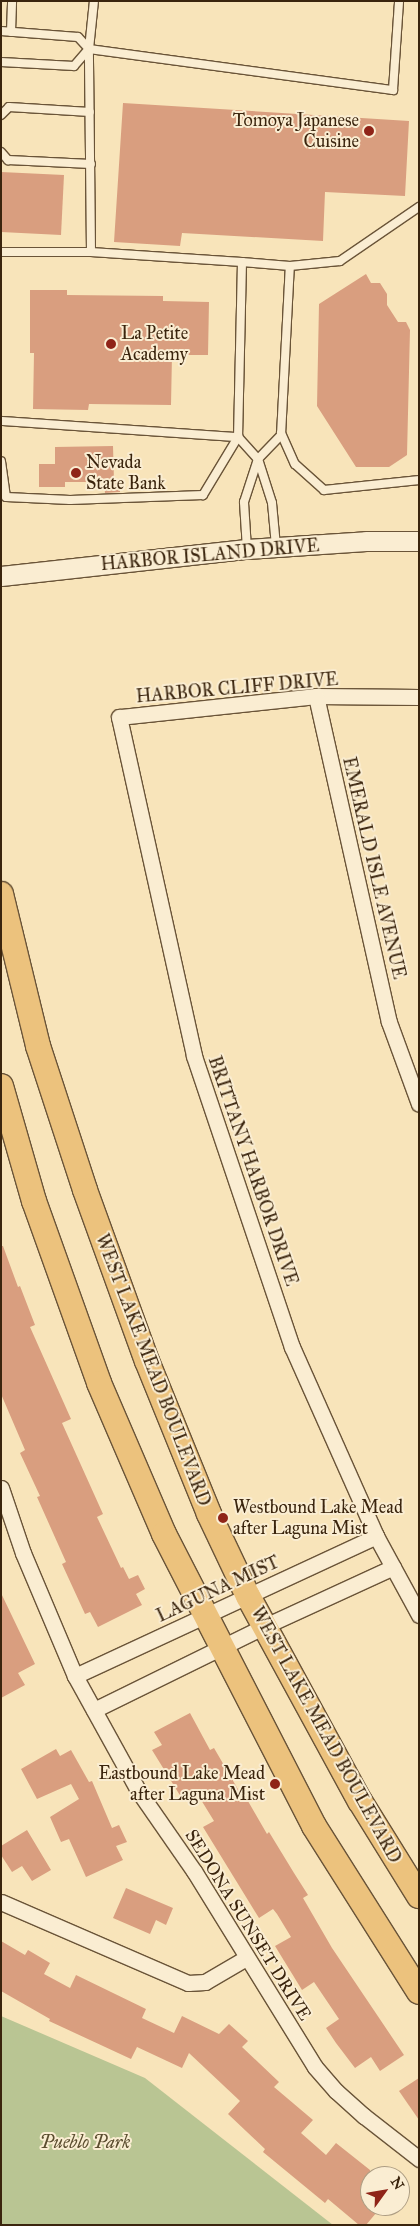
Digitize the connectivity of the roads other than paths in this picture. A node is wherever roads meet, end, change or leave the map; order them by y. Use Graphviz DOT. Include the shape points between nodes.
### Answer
graph roads {
  1 [pos="12,1"];
  2 [pos="94,1"];
  3 [pos="400,1"];
  4 [pos="1,32"];
  5 [pos="11,32"];
  6 [pos="89,49"];
  7 [pos="1,62"];
  8 [pos="90,112"];
  9 [pos="1,116"];
  10 [pos="1,152"];
  11 [pos="91,164"];
  12 [pos="419,206"];
  13 [pos="1,252"];
  14 [pos="91,252"];
  15 [pos="242,262"];
  16 [pos="290,266"];
  17 [pos="1,421"];
  18 [pos="282,434"];
  19 [pos="238,437"];
  20 [pos="258,459"];
  21 [pos="1,461"];
  22 [pos="419,480"];
  23 [pos="419,541"];
  24 [pos="276,547"];
  25 [pos="247,549"];
  26 [pos="1,576"];
  27 [pos="316,696"];
  28 [pos="419,697"];
  29 [pos="119,717"];
  30 [pos="1,894"];
  31 [pos="1,1086"];
  32 [pos="419,1104"];
  33 [pos="1,1488"];
  34 [pos="376,1536"];
  35 [pos="393,1567"];
  36 [pos="248,1596"];
  37 [pos="419,1614"];
  38 [pos="206,1616"];
  39 [pos="265,1626"];
  40 [pos="222,1648"];
  41 [pos="76,1676"];
  42 [pos="94,1710"];
  43 [pos="419,1896"];
  44 [pos="1,1902"];
  45 [pos="246,1958"];
  46 [pos="419,1992"];
  47 [pos="419,2159"];
  1 -- 5 [label="lane"];
  2 -- 6 [label="lane"];
  3 -- 6 [label="lane" via="393,90"];
  4 -- 5 [label="lane"];
  5 -- 6 [label="lane" via="78,37"];
  6 -- 7 [label="lane" via="74,66"];
  6 -- 8 [label="lane"];
  8 -- 9 [label="lane" via="9,107"];
  8 -- 11 [label="lane"];
  10 -- 11 [label="lane" via="8,160"];
  11 -- 14 [label="lane"];
  12 -- 16 [label="lane" via="340,261"];
  13 -- 14 [label="lane"];
  14 -- 15 [label="lane"];
  15 -- 16 [label="lane"];
  15 -- 19 [label="lane"];
  16 -- 18 [label="lane"];
  17 -- 19 [label="lane"];
  18 -- 20 [label="lane"];
  18 -- 22 [label="lane" via="295,464 324,490"];
  19 -- 20 [label="lane"];
  19 -- 21 [label="lane" via="203,495 70,500 6,497"];
  20 -- 24 [label="lane" via="272,503"];
  20 -- 25 [label="lane" via="244,502"];
  23 -- 24 [label="street, HARBOR ISLAND DRIVE"];
  24 -- 25 [label="street, HARBOR ISLAND DRIVE"];
  25 -- 26 [label="street, HARBOR ISLAND DRIVE"];
  27 -- 28 [label="street, HARBOR CLIFF DRIVE"];
  27 -- 29 [label="street, HARBOR CLIFF DRIVE"];
  27 -- 32 [label="street, EMERALD ISLE AVENUE" via="389,1022"];
  29 -- 34 [label="street, BRITTANY HARBOR DRIVE" via="194,1056 292,1347"];
  30 -- 36 [label="main road, WEST LAKE MEAD BOULEVARD" via="36,1037 85,1190 147,1361 209,1514"];
  31 -- 38 [label="main road" via="34,1201 99,1383 164,1534"];
  33 -- 41 [label="street, SEDONA SUNSET DRIVE" via="23,1552"];
  34 -- 35 [label="street, BRITTANY HARBOR DRIVE"];
  34 -- 36 [label="street, LAGUNA MIST"];
  35 -- 37 [label="street, BRITTANY HARBOR DRIVE"];
  35 -- 39 [label="street"];
  36 -- 38 [label="street, LAGUNA MIST"];
  36 -- 39 [label="main road, WEST LAKE MEAD BOULEVARD"];
  38 -- 40 [label="main road"];
  38 -- 41 [label="street, LAGUNA MIST"];
  39 -- 40 [label="street"];
  39 -- 43 [label="main road, WEST LAKE MEAD BOULEVARD" via="360,1801"];
  40 -- 42 [label="street"];
  40 -- 46 [label="main road" via="314,1826"];
  41 -- 42 [label="street, SEDONA SUNSET DRIVE"];
  42 -- 45 [label="street, SEDONA SUNSET DRIVE" via="139,1792 194,1871"];
  44 -- 45 [label="street" via="188,1983 205,1982"];
  45 -- 47 [label="street, SEDONA SUNSET DRIVE" via="320,2073 364,2116"];
}
